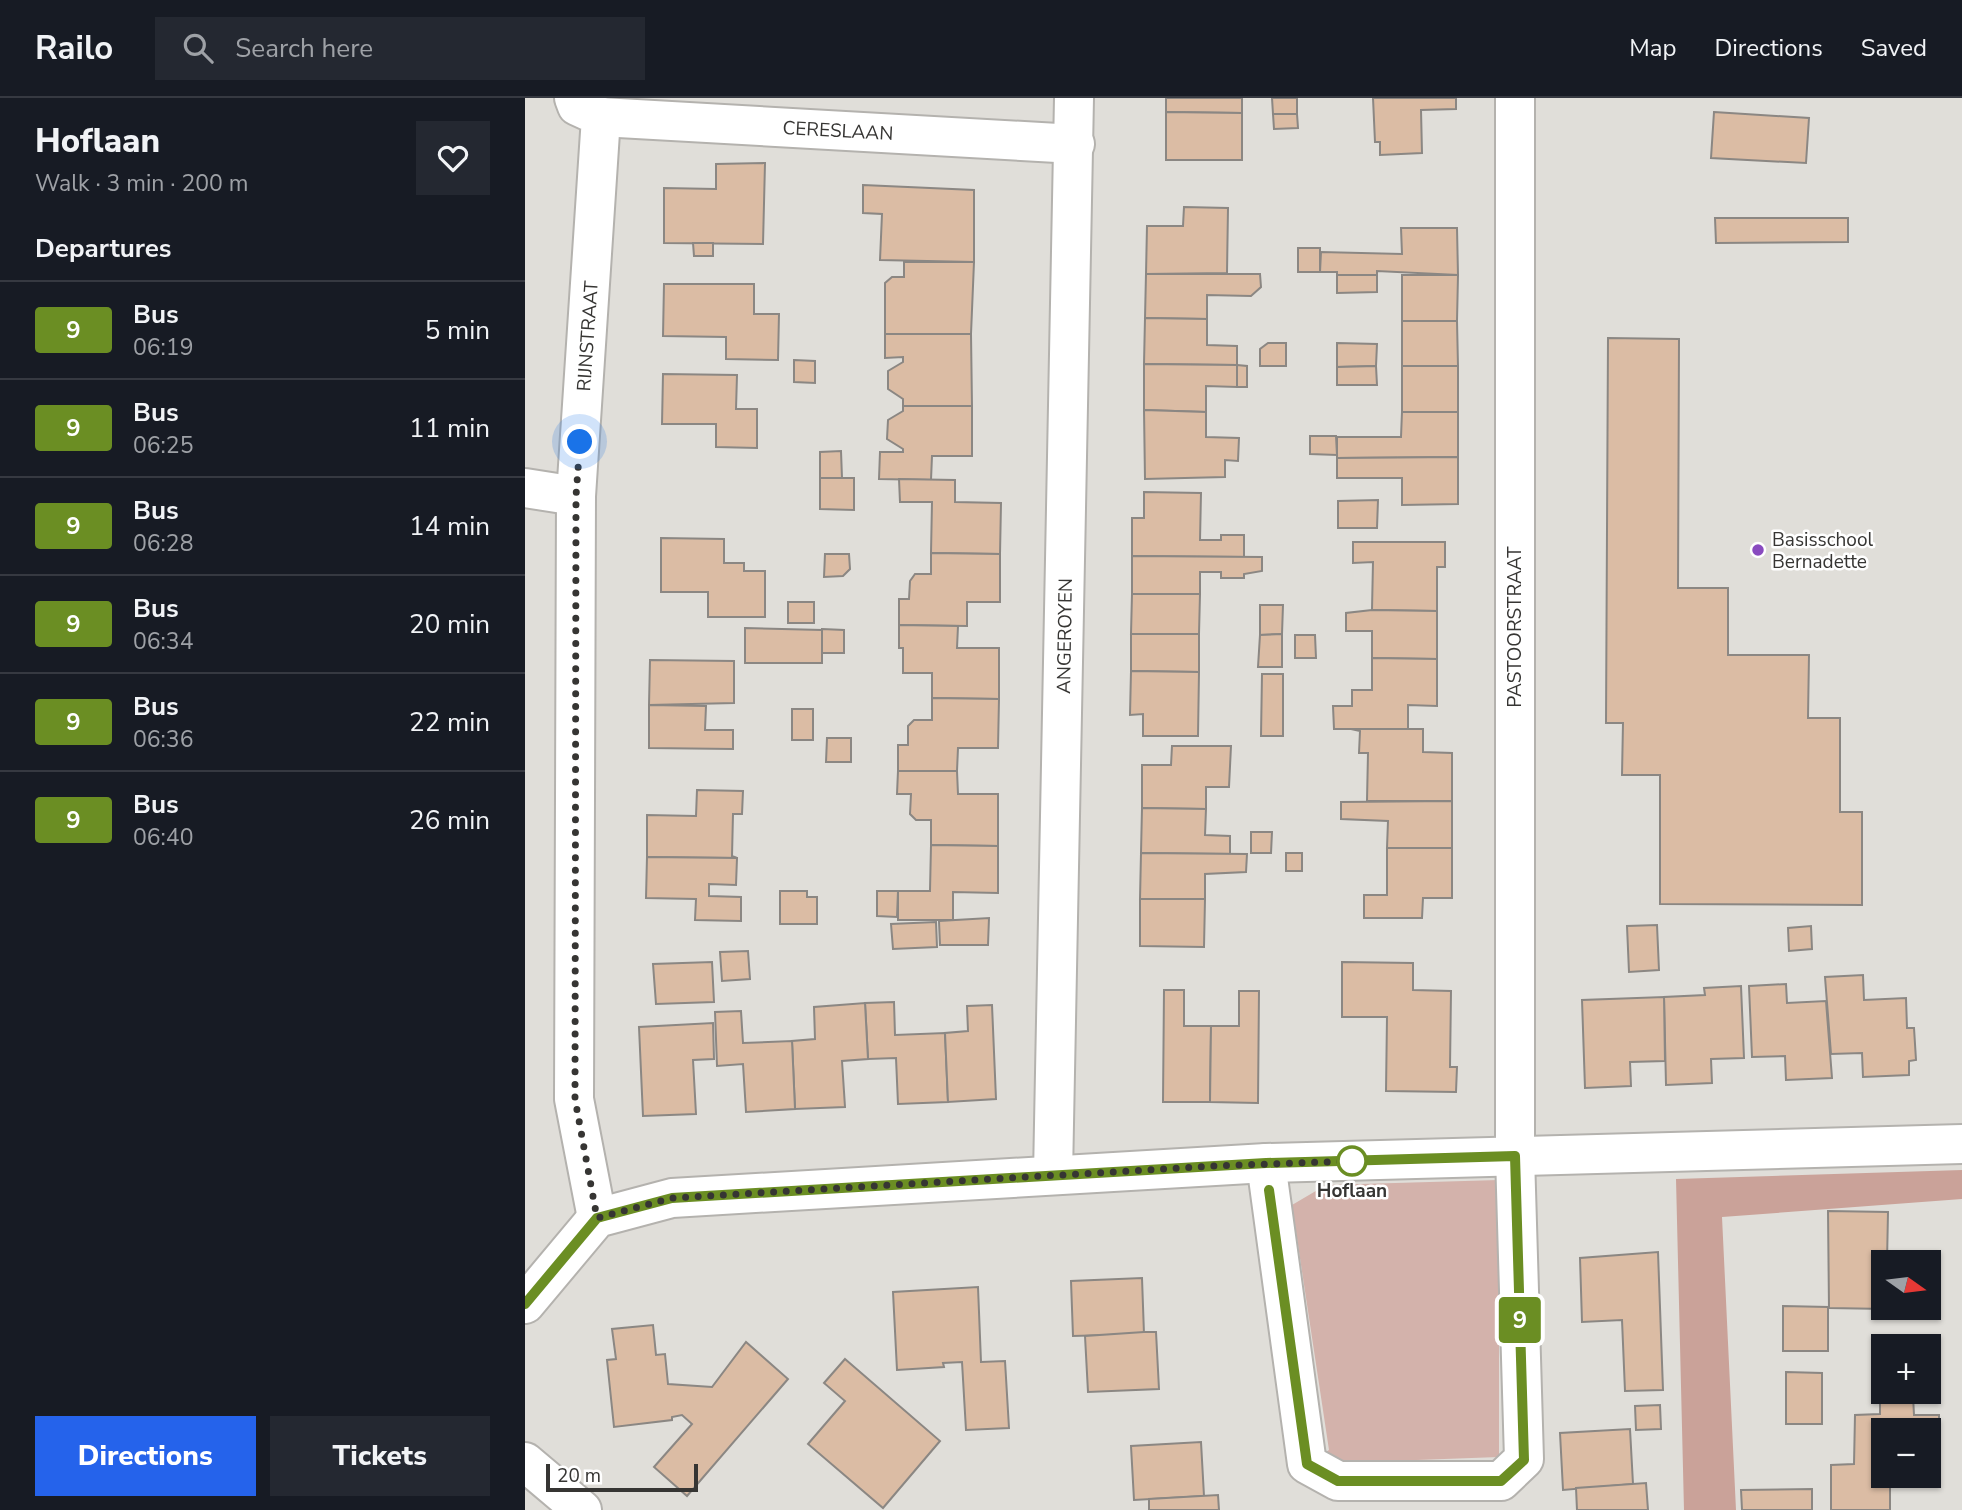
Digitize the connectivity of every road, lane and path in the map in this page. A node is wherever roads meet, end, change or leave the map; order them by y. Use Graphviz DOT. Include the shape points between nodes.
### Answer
graph roads {
  1 [pos="1074,98"];
  2 [pos="1515,98"];
  3 [pos="588,108"];
  4 [pos="1075,144"];
  5 [pos="525,488"];
  6 [pos="576,496"];
  7 [pos="1962,1144"];
  8 [pos="1515,1156"];
  9 [pos="1266,1163"];
  10 [pos="1053,1175"];
  11 [pos="597,1218"];
  12 [pos="525,1304"];
  13 [pos="525,1462"];
  14 [pos="582,1510"];
  1 -- 4 [label="street, ANGEROYEN"];
  2 -- 8 [label="street, PASTOORSTRAAT"];
  3 -- 4 [label="street, CERESLAAN"];
  3 -- 6 [label="street, RIJNSTRAAT"];
  4 -- 10 [label="street, ANGEROYEN"];
  5 -- 6 [label="street"];
  6 -- 11 [label="street, RIJNSTRAAT" via="575,1099"];
  7 -- 8 [label="street"];
  8 -- 9 [label="street"];
  8 -- 9 [label="street" via="1524,1460 1501,1481 1338,1481 1307,1464"];
  9 -- 10 [label="street"];
  10 -- 11 [label="street" via="672,1198"];
  11 -- 12 [label="street"];
  13 -- 14 [label="street"];
}
